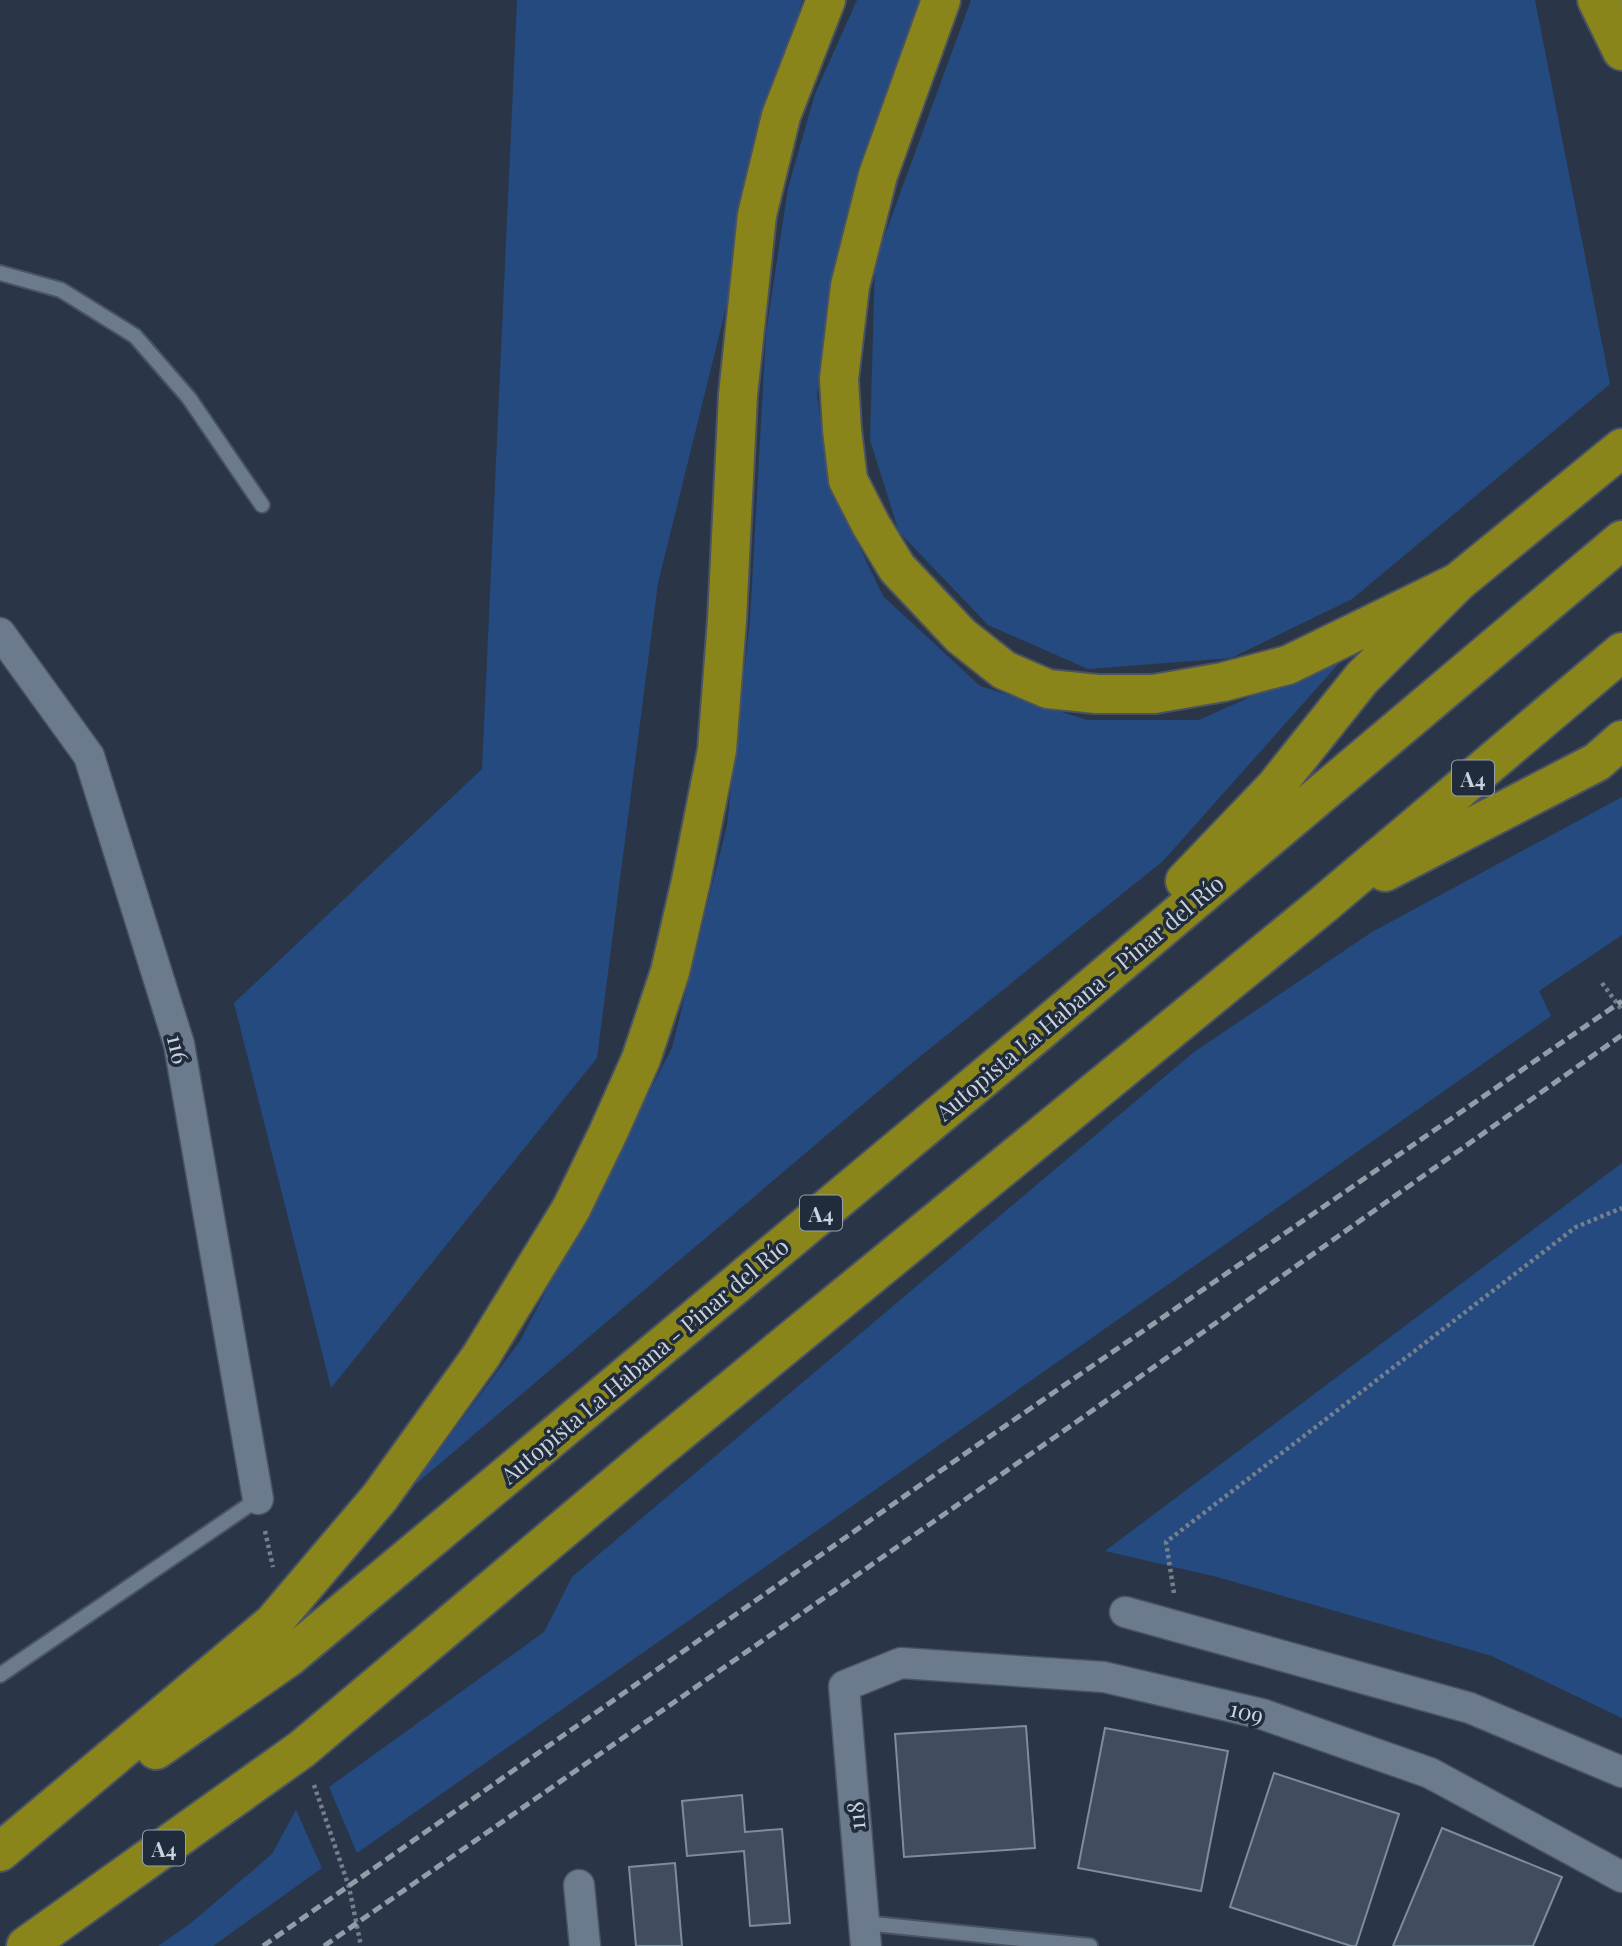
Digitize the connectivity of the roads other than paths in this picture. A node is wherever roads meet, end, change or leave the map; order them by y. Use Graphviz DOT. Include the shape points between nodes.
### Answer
graph roads {
  1 [pos="825,0"];
  2 [pos="941,0"];
  3 [pos="1597,0"];
  4 [pos="1622,51"];
  5 [pos="0,273"];
  6 [pos="1622,448"];
  7 [pos="262,505"];
  8 [pos="1622,540"];
  9 [pos="1458,582"];
  10 [pos="0,633"];
  11 [pos="1622,652"];
  12 [pos="1622,740"];
  13 [pos="1324,904"];
  14 [pos="1034,1036"];
  15 [pos="258,1499"];
  16 [pos="1125,1612"];
  17 [pos="0,1675"];
  18 [pos="844,1686"];
  19 [pos="1622,1772"];
  20 [pos="0,1852"];
  21 [pos="0,1860"];
  22 [pos="1622,1877"];
  23 [pos="579,1885"];
  24 [pos="865,1935"];
  25 [pos="26,1946"];
  26 [pos="584,1946"];
  27 [pos="1090,1946"];
  1 -- 20 [label="highway" via="781,116 757,215 738,395 715,763 670,972 641,1059 571,1209 481,1356 380,1497 273,1623"];
  2 -- 9 [label="highway" via="878,176 850,286 839,379 848,480 897,568 961,636 1004,670 1048,689 1097,694 1154,694 1288,665"];
  3 -- 4 [label="highway"];
  5 -- 7 [label="lane" via="61,290 135,336 189,398"];
  6 -- 9 [label="highway"];
  8 -- 14 [label="highway, Autopista La Habana - Pinar del Río / A4"];
  9 -- 14 [label="highway" via="1362,678 1275,787"];
  10 -- 15 [label="street, 116" via="89,756 179,1044"];
  11 -- 13 [label="highway, A4"];
  12 -- 13 [label="highway" via="1597,762"];
  13 -- 25 [label="highway, A4" via="670,1439 302,1749"];
  14 -- 21 [label="highway, Autopista La Habana - Pinar del Río / A4" via="289,1657"];
  15 -- 17 [label="lane"];
  16 -- 19 [label="street" via="1470,1708"];
  18 -- 22 [label="street, 109" via="901,1663 1104,1677 1262,1714 1430,1773"];
  18 -- 24 [label="street, 118"];
  23 -- 26 [label="street"];
  24 -- 27 [label="lane"];
}
